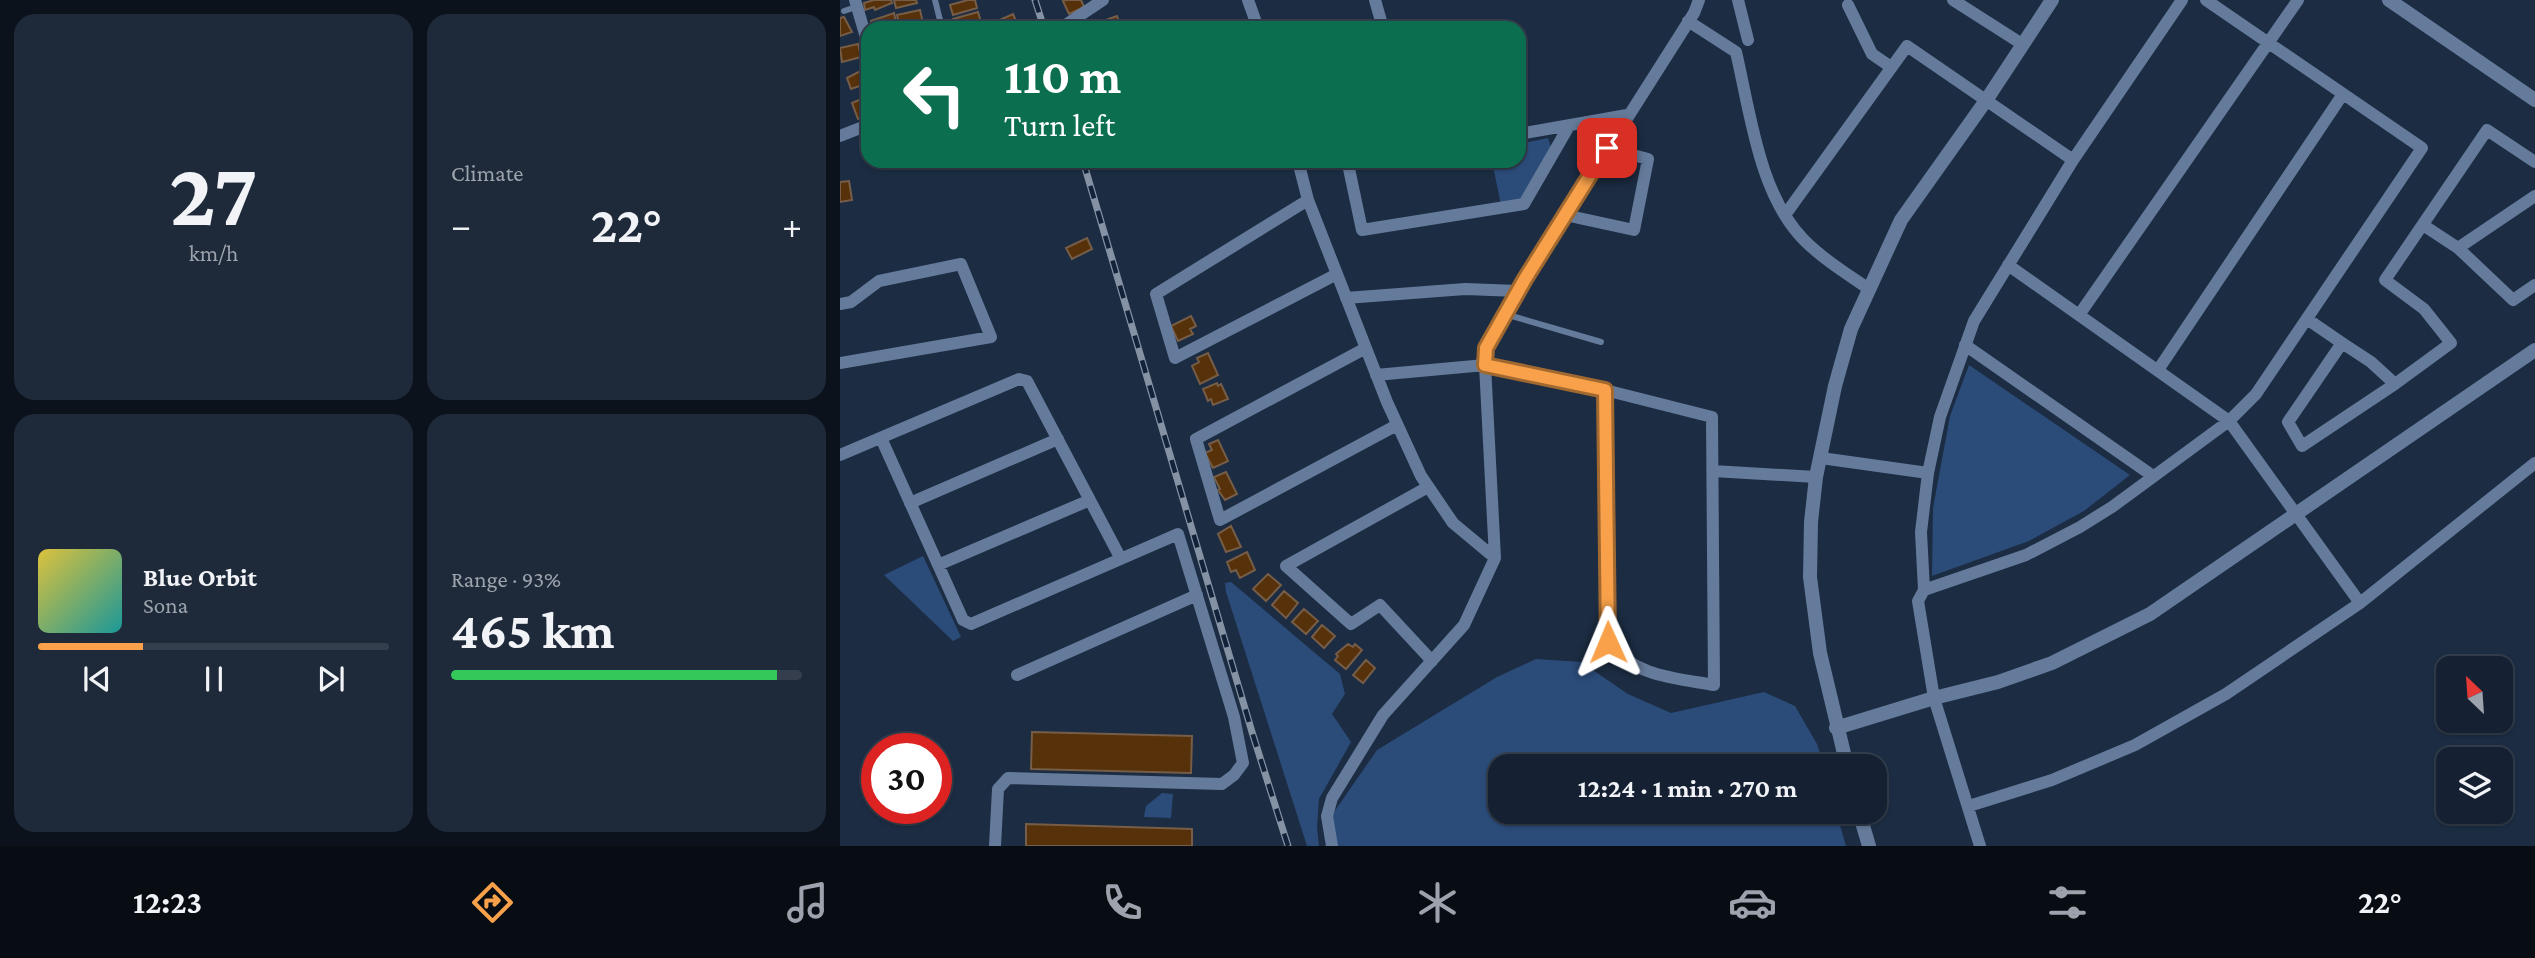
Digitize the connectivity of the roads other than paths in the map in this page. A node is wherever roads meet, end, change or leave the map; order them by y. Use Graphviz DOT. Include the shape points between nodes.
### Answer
graph roads {
  1 [pos="935,0"];
  2 [pos="1248,0"];
  3 [pos="1375,0"];
  4 [pos="1699,0"];
  5 [pos="1953,0"];
  6 [pos="2052,0"];
  7 [pos="2182,0"];
  8 [pos="2206,0"];
  9 [pos="2298,0"];
  10 [pos="2389,0"];
  11 [pos="1102,1"];
  12 [pos="1740,1"];
  13 [pos="1848,5"];
  14 [pos="852,6"];
  15 [pos="940,21"];
  16 [pos="1072,21"];
  17 [pos="1256,21"];
  18 [pos="1381,21"];
  19 [pos="1688,21"];
  20 [pos="861,27"];
  21 [pos="1748,40"];
  22 [pos="2270,43"];
  23 [pos="2022,44"];
  24 [pos="1891,67"];
  25 [pos="2343,94"];
  26 [pos="1987,99"];
  27 [pos="2535,100"];
  28 [pos="1627,115"];
  29 [pos="1569,126"];
  30 [pos="861,128"];
  31 [pos="1526,133"];
  32 [pos="840,136"];
  33 [pos="1607,148"];
  34 [pos="2073,160"];
  35 [pos="2535,162"];
  36 [pos="1300,168"];
  37 [pos="1349,168"];
  38 [pos="2535,196"];
  39 [pos="1308,200"];
  40 [pos="1565,215"];
  41 [pos="1785,215"];
  42 [pos="2423,225"];
  43 [pos="2458,248"];
  44 [pos="2008,264"];
  45 [pos="1337,274"];
  46 [pos="2535,285"];
  47 [pos="1869,289"];
  48 [pos="1518,291"];
  49 [pos="1346,298"];
  50 [pos="840,304"];
  51 [pos="1506,314"];
  52 [pos="2079,315"];
  53 [pos="2306,319"];
  54 [pos="1601,342"];
  55 [pos="2342,343"];
  56 [pos="1965,345"];
  57 [pos="1366,348"];
  58 [pos="2535,350"];
  59 [pos="840,363"];
  60 [pos="1485,365"];
  61 [pos="2158,370"];
  62 [pos="1376,375"];
  63 [pos="2395,384"];
  64 [pos="1605,390"];
  65 [pos="2229,421"];
  66 [pos="1397,425"];
  67 [pos="881,438"];
  68 [pos="1058,439"];
  69 [pos="840,455"];
  70 [pos="1821,458"];
  71 [pos="2535,463"];
  72 [pos="1713,471"];
  73 [pos="1928,473"];
  74 [pos="2153,476"];
  75 [pos="1816,477"];
  76 [pos="1428,486"];
  77 [pos="1090,500"];
  78 [pos="910,503"];
  79 [pos="2297,513"];
  80 [pos="1495,558"];
  81 [pos="1121,559"];
  82 [pos="938,565"];
  83 [pos="1924,590"];
  84 [pos="1197,595"];
  85 [pos="2360,603"];
  86 [pos="1432,661"];
  87 [pos="1017,675"];
  88 [pos="1934,698"];
  89 [pos="1836,728"];
  90 [pos="1844,754"];
  91 [pos="1969,806"];
  92 [pos="1863,824"];
  93 [pos="995,846"];
  94 [pos="1332,846"];
  95 [pos="1869,846"];
  96 [pos="1980,846"];
  1 -- 15 [label="lane"];
  2 -- 17 [label="street"];
  3 -- 18 [label="street"];
  4 -- 19 [label="street"];
  5 -- 23 [label="street"];
  6 -- 23 [label="street"];
  7 -- 34 [label="street"];
  8 -- 22 [label="street"];
  9 -- 22 [label="street"];
  10 -- 27 [label="street"];
  11 -- 16 [label="street"];
  12 -- 21 [label="street"];
  13 -- 24 [label="street" via="1872,54"];
  14 -- 20 [label="street"];
  19 -- 28 [label="street"];
  19 -- 41 [label="street" via="1736,52 1762,164"];
  22 -- 25 [label="street"];
  22 -- 52 [label="street"];
  23 -- 26 [label="street"];
  24 -- 26 [label="street" via="1906,46"];
  24 -- 41 [label="street"];
  25 -- 53 [label="street" via="2422,148"];
  25 -- 61 [label="street"];
  26 -- 34 [label="street"];
  26 -- 47 [label="street" via="1901,220"];
  28 -- 29 [label="street"];
  28 -- 33 [label="street"];
  29 -- 31 [label="street"];
  29 -- 37 [label="street" via="1524,204 1362,230"];
  30 -- 32 [label="street"];
  33 -- 40 [label="street"];
  33 -- 40 [label="street" via="1648,159 1634,230"];
  34 -- 44 [label="street"];
  35 -- 42 [label="street" via="2487,130"];
  36 -- 39 [label="street"];
  38 -- 43 [label="street"];
  39 -- 45 [label="street"];
  39 -- 45 [label="street" via="1156,294 1175,358"];
  40 -- 48 [label="street"];
  41 -- 47 [label="street" via="1802,239"];
  42 -- 43 [label="street"];
  42 -- 63 [label="street" via="2385,280 2424,309 2451,343"];
  43 -- 46 [label="street" via="2514,300"];
  44 -- 52 [label="street"];
  44 -- 56 [label="street"];
  45 -- 49 [label="street"];
  47 -- 70 [label="street" via="1851,329"];
  48 -- 49 [label="street" via="1465,289"];
  48 -- 51 [label="street"];
  49 -- 57 [label="street"];
  50 -- 59 [label="street" via="851,302 879,281 961,264 991,337"];
  51 -- 54 [label="lane"];
  51 -- 60 [label="street" via="1486,348"];
  52 -- 61 [label="street"];
  53 -- 55 [label="street"];
  53 -- 65 [label="street" via="2256,394"];
  55 -- 63 [label="street"];
  55 -- 63 [label="street" via="2288,422 2302,446"];
  56 -- 73 [label="street" via="1940,417"];
  56 -- 74 [label="street"];
  57 -- 62 [label="street"];
  57 -- 66 [label="street" via="1196,439 1220,520"];
  58 -- 79 [label="street"];
  60 -- 62 [label="street"];
  60 -- 64 [label="street"];
  60 -- 80 [label="street"];
  61 -- 65 [label="street"];
  62 -- 66 [label="street"];
  64 -- 72 [label="street" via="1712,417"];
  64 -- 72 [label="street" via="1608,642 1649,674 1714,685"];
  65 -- 74 [label="street"];
  65 -- 79 [label="street"];
  66 -- 76 [label="street"];
  67 -- 68 [label="street" via="1019,379 1027,381"];
  67 -- 69 [label="street"];
  67 -- 78 [label="street"];
  68 -- 77 [label="street"];
  68 -- 78 [label="street"];
  70 -- 73 [label="street"];
  70 -- 75 [label="street"];
  71 -- 85 [label="street"];
  72 -- 75 [label="street"];
  73 -- 83 [label="street" via="1921,532"];
  74 -- 83 [label="street" via="2080,527 2026,555"];
  75 -- 89 [label="street" via="1810,577"];
  76 -- 80 [label="street" via="1453,523"];
  76 -- 86 [label="street" via="1286,566 1352,624 1380,605"];
  77 -- 81 [label="street"];
  77 -- 82 [label="street"];
  78 -- 82 [label="street"];
  79 -- 85 [label="street"];
  79 -- 88 [label="street" via="2150,614 2104,638 2052,663"];
  80 -- 86 [label="street" via="1464,625"];
  81 -- 82 [label="street" via="971,624 963,620"];
  81 -- 84 [label="street" via="1178,534"];
  83 -- 88 [label="street" via="1917,601"];
  84 -- 87 [label="street"];
  84 -- 93 [label="street" via="1234,716 1242,763 1234,775 1222,784 1009,778 998,789"];
  85 -- 91 [label="street" via="2226,694 2135,746 2052,780"];
  86 -- 94 [label="street" via="1383,715 1332,798 1327,816"];
  88 -- 89 [label="street"];
  88 -- 91 [label="street"];
  89 -- 90 [label="street"];
  91 -- 96 [label="street"];
  92 -- 95 [label="street"];
}
